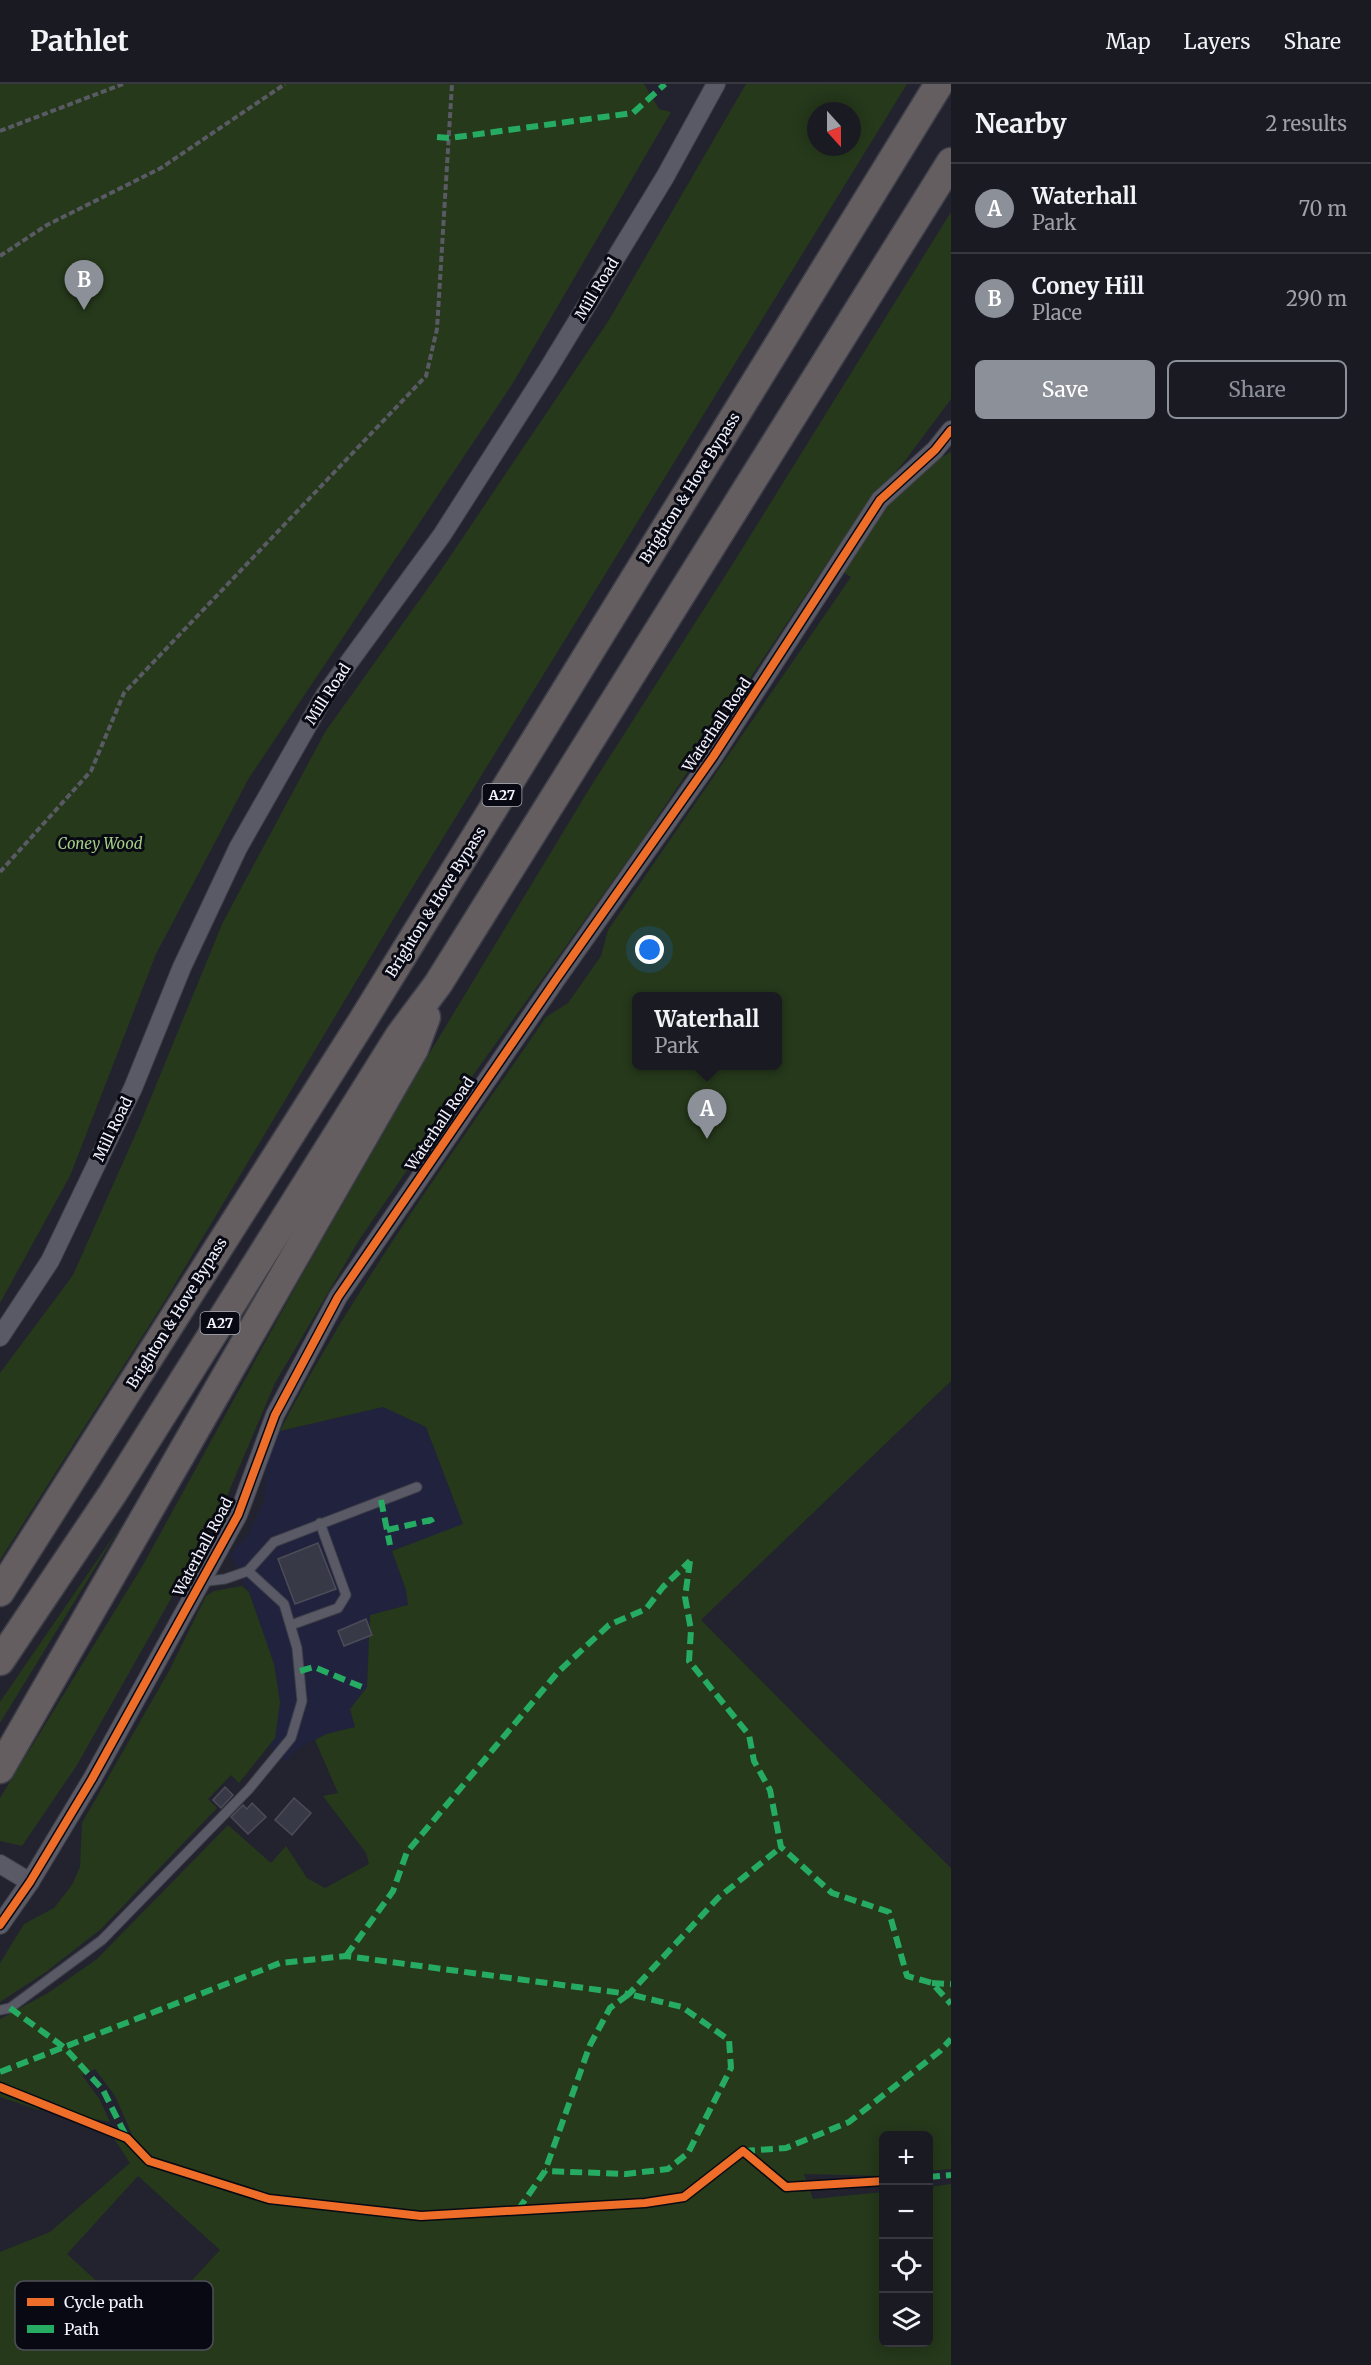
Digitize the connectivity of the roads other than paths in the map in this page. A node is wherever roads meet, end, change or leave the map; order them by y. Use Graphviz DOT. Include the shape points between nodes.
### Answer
graph roads {
  1 [pos="716,84"];
  2 [pos="939,84"];
  3 [pos="951,162"];
  4 [pos="951,430"];
  5 [pos="943,446"];
  6 [pos="438,984"];
  7 [pos="0,1336"];
  8 [pos="417,1487"];
  9 [pos="320,1523"];
  10 [pos="248,1571"];
  11 [pos="199,1582"];
  12 [pos="0,1592"];
  13 [pos="291,1625"];
  14 [pos="0,1661"];
  15 [pos="0,1769"];
  16 [pos="0,1864"];
  17 [pos="30,1882"];
  18 [pos="0,1925"];
  19 [pos="0,2010"];
  1 -- 7 [label="street, Mill Road" via="665,177 448,526 325,694 238,848 182,967 133,1088 50,1262"];
  2 -- 12 [label="highway, Brighton & Hove Bypass / A27" via="363,1020"];
  3 -- 6 [label="highway, A27"];
  4 -- 5 [label="street, Waterhall Road"];
  5 -- 11 [label="street, Waterhall Road" via="880,500 713,758 338,1297 275,1415 237,1515"];
  6 -- 14 [label="highway, A27" via="400,1035 113,1493"];
  6 -- 15 [label="highway" via="414,1049"];
  8 -- 9 [label="lane"];
  9 -- 10 [label="lane" via="274,1542"];
  9 -- 13 [label="lane" via="346,1595 338,1608"];
  10 -- 11 [label="lane"];
  10 -- 13 [label="lane" via="284,1604"];
  11 -- 17 [label="street, Waterhall Road" via="135,1704"];
  13 -- 19 [label="lane" via="302,1690 291,1738 249,1789 102,1940 10,2008"];
  16 -- 17 [label="street"];
  17 -- 18 [label="street, Waterhall Road"];
}
